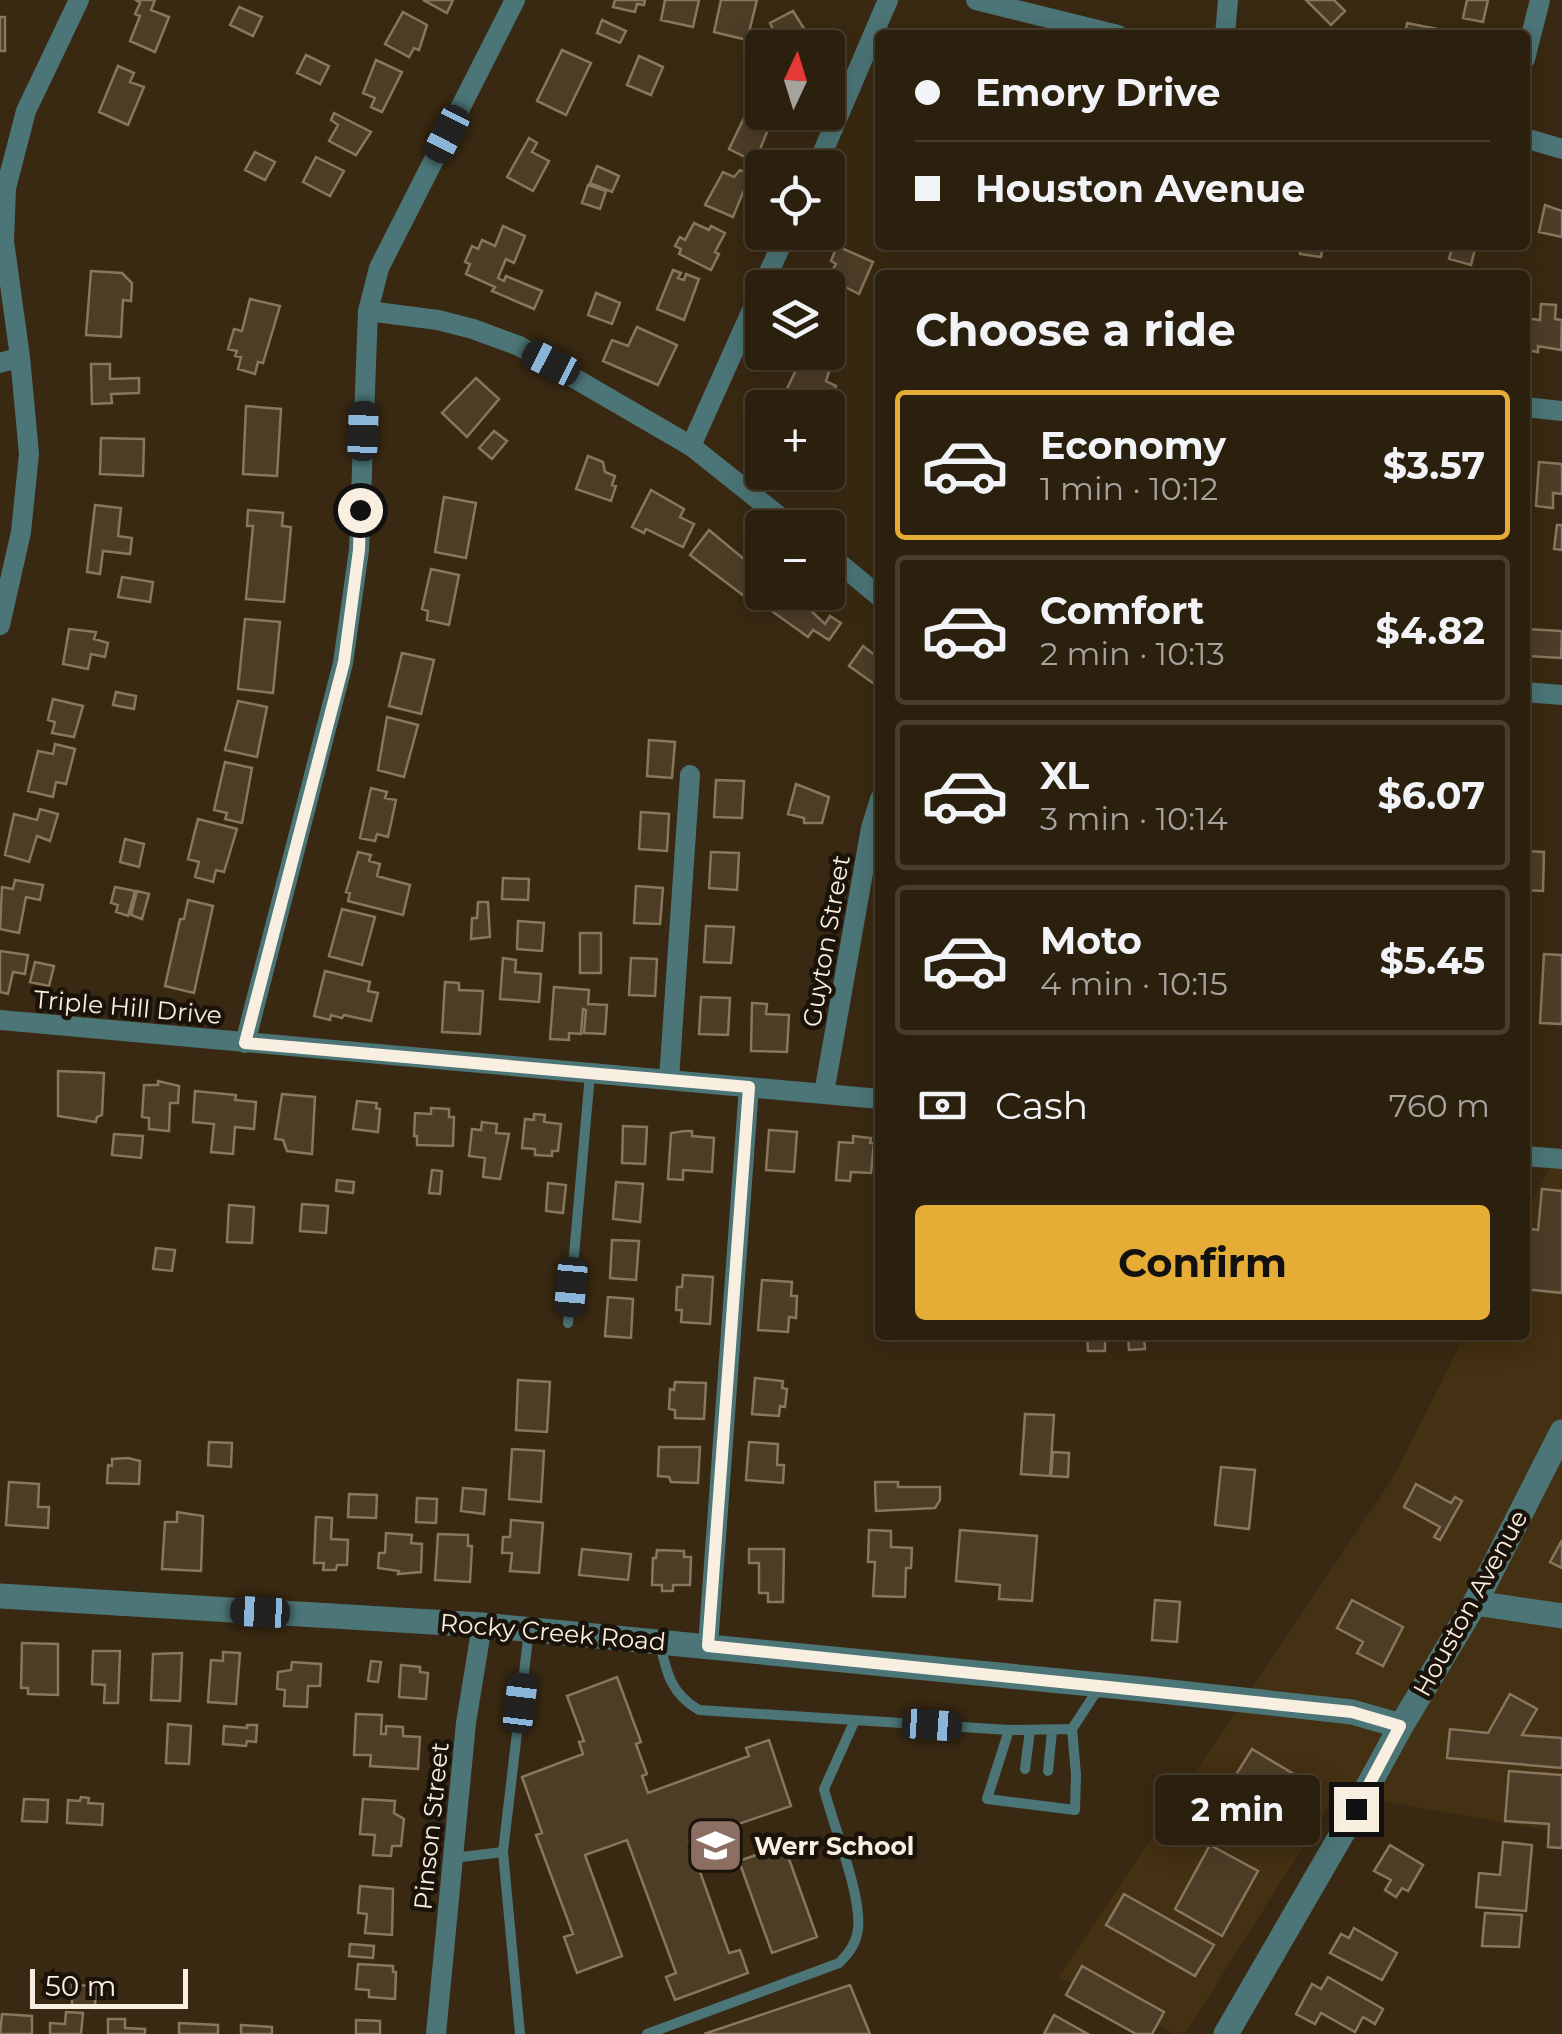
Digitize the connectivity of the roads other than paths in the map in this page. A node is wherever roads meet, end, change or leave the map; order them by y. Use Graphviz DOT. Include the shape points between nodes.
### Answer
graph roads {
  1 [pos="79,0"];
  2 [pos="515,0"];
  3 [pos="888,0"];
  4 [pos="976,0"];
  5 [pos="1228,0"];
  6 [pos="1540,0"];
  7 [pos="875,30"];
  8 [pos="875,30"];
  9 [pos="1098,30"];
  10 [pos="1225,30"];
  11 [pos="1530,39"];
  12 [pos="1530,139"];
  13 [pos="1562,149"];
  14 [pos="824,150"];
  15 [pos="779,250"];
  16 [pos="368,312"];
  17 [pos="10,360"];
  18 [pos="1530,408"];
  19 [pos="1562,411"];
  20 [pos="691,446"];
  21 [pos="771,510"];
  22 [pos="845,568"];
  23 [pos="875,592"];
  24 [pos="0,625"];
  25 [pos="1530,692"];
  26 [pos="1562,695"];
  27 [pos="690,775"];
  28 [pos="875,817"];
  29 [pos="0,1020"];
  30 [pos="245,1043"];
  31 [pos="590,1073"];
  32 [pos="669,1079"];
  33 [pos="749,1087"];
  34 [pos="824,1093"];
  35 [pos="875,1098"];
  36 [pos="1530,1156"];
  37 [pos="1562,1159"];
  38 [pos="568,1323"];
  39 [pos="1562,1432"];
  40 [pos="0,1596"];
  41 [pos="1475,1604"];
  42 [pos="1562,1616"];
  43 [pos="482,1625"];
  44 [pos="529,1629"];
  45 [pos="660,1642"];
  46 [pos="708,1646"];
  47 [pos="1100,1685"];
  48 [pos="856,1720"];
  49 [pos="1400,1726"];
  50 [pos="1072,1729"];
  51 [pos="1010,1730"];
  52 [pos="1030,1730"];
  53 [pos="1052,1731"];
  54 [pos="1025,1769"];
  55 [pos="1048,1770"];
  56 [pos="503,1852"];
  57 [pos="453,1858"];
  58 [pos="436,2034"];
  59 [pos="520,2034"];
  60 [pos="647,2034"];
  61 [pos="1226,2034"];
  1 -- 17 [label="street" via="26,111 6,188"];
  2 -- 16 [label="street" via="379,268"];
  3 -- 7 [label="street"];
  4 -- 9 [label="street"];
  5 -- 10 [label="street"];
  6 -- 11 [label="street"];
  8 -- 14 [label="street"];
  12 -- 13 [label="street"];
  15 -- 20 [label="street"];
  16 -- 20 [label="street" via="456,324 519,346"];
  16 -- 30 [label="street" via="359,550 344,662"];
  17 -- 24 [label="street" via="28,475"];
  18 -- 19 [label="street"];
  20 -- 21 [label="street"];
  22 -- 23 [label="street"];
  25 -- 26 [label="street"];
  27 -- 32 [label="street"];
  28 -- 34 [label="street, Guyton Street"];
  29 -- 30 [label="street, Triple Hill Drive"];
  30 -- 31 [label="street, Triple Hill Drive"];
  31 -- 32 [label="street, Triple Hill Drive"];
  31 -- 38 [label="lane"];
  32 -- 33 [label="street, Triple Hill Drive"];
  33 -- 34 [label="street, Triple Hill Drive"];
  33 -- 46 [label="street"];
  34 -- 35 [label="street, Triple Hill Drive"];
  36 -- 37 [label="street"];
  39 -- 41 [label="street, Houston Avenue"];
  40 -- 43 [label="street, Rocky Creek Road"];
  41 -- 42 [label="street"];
  41 -- 49 [label="street, Houston Avenue"];
  43 -- 44 [label="street, Rocky Creek Road"];
  43 -- 57 [label="street, Pinson Street"];
  44 -- 45 [label="street, Rocky Creek Road"];
  44 -- 56 [label="lane"];
  45 -- 46 [label="street, Rocky Creek Road"];
  45 -- 48 [label="lane" via="674,1690 699,1710"];
  46 -- 47 [label="street, Rocky Creek Road"];
  47 -- 49 [label="street, Rocky Creek Road" via="1352,1712"];
  47 -- 50 [label="lane"];
  48 -- 51 [label="lane"];
  48 -- 60 [label="lane" via="824,1789 857,1906 852,1949 838,1963"];
  49 -- 61 [label="street, Houston Avenue"];
  50 -- 51 [label="lane" via="1074,1810 1045,1800 988,1799"];
  50 -- 53 [label="lane"];
  51 -- 52 [label="lane"];
  52 -- 53 [label="lane"];
  52 -- 54 [label="lane"];
  53 -- 55 [label="lane"];
  56 -- 57 [label="lane"];
  56 -- 59 [label="lane"];
  57 -- 58 [label="street, Pinson Street"];
}
